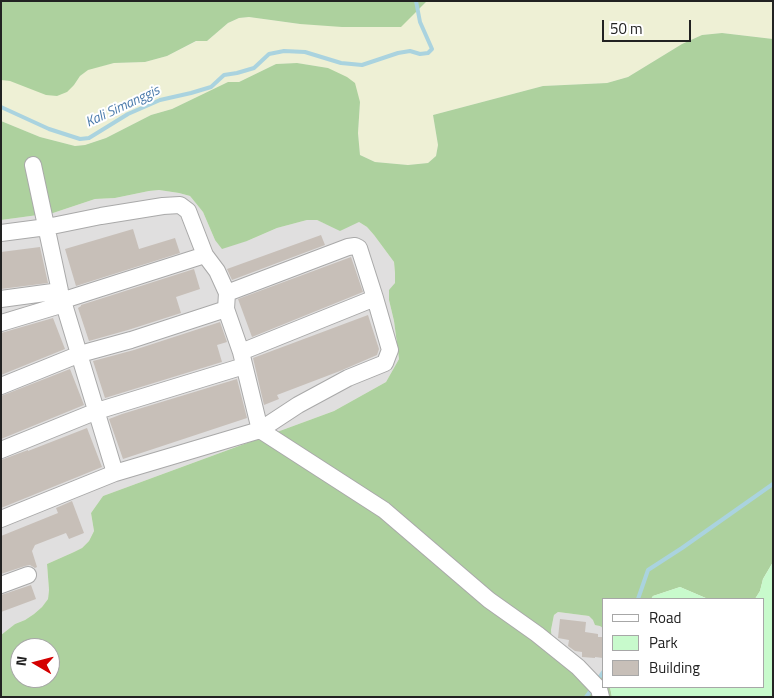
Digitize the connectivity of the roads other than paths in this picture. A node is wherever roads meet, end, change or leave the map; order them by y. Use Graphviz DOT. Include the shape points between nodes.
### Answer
graph roads {
  1 [pos="33,165"];
  2 [pos="47,227"];
  3 [pos="1,233"];
  4 [pos="205,255"];
  5 [pos="227,293"];
  6 [pos="63,298"];
  7 [pos="375,298"];
  8 [pos="1,299"];
  9 [pos="226,309"];
  10 [pos="1,323"];
  11 [pos="80,354"];
  12 [pos="242,359"];
  13 [pos="1,386"];
  14 [pos="97,411"];
  15 [pos="260,430"];
  16 [pos="1,450"];
  17 [pos="115,473"];
  18 [pos="1,519"];
  19 [pos="28,575"];
  20 [pos="1,585"];
  21 [pos="600,693"];
  1 -- 2 [label="street"];
  2 -- 3 [label="street"];
  2 -- 4 [label="street" via="180,205 188,212"];
  2 -- 6 [label="street"];
  4 -- 5 [label="street"];
  4 -- 6 [label="street"];
  5 -- 7 [label="street" via="355,246 359,248"];
  5 -- 9 [label="street"];
  6 -- 8 [label="street"];
  6 -- 10 [label="street"];
  6 -- 11 [label="street"];
  7 -- 12 [label="street"];
  7 -- 15 [label="street" via="390,350 385,363 348,378"];
  9 -- 11 [label="street"];
  9 -- 12 [label="street"];
  11 -- 13 [label="street"];
  11 -- 14 [label="street"];
  12 -- 14 [label="street"];
  12 -- 15 [label="street"];
  14 -- 16 [label="street"];
  14 -- 17 [label="street"];
  15 -- 17 [label="street"];
  15 -- 21 [label="street" via="384,510 489,600 578,667"];
  17 -- 18 [label="street"];
  19 -- 20 [label="street"];
}
